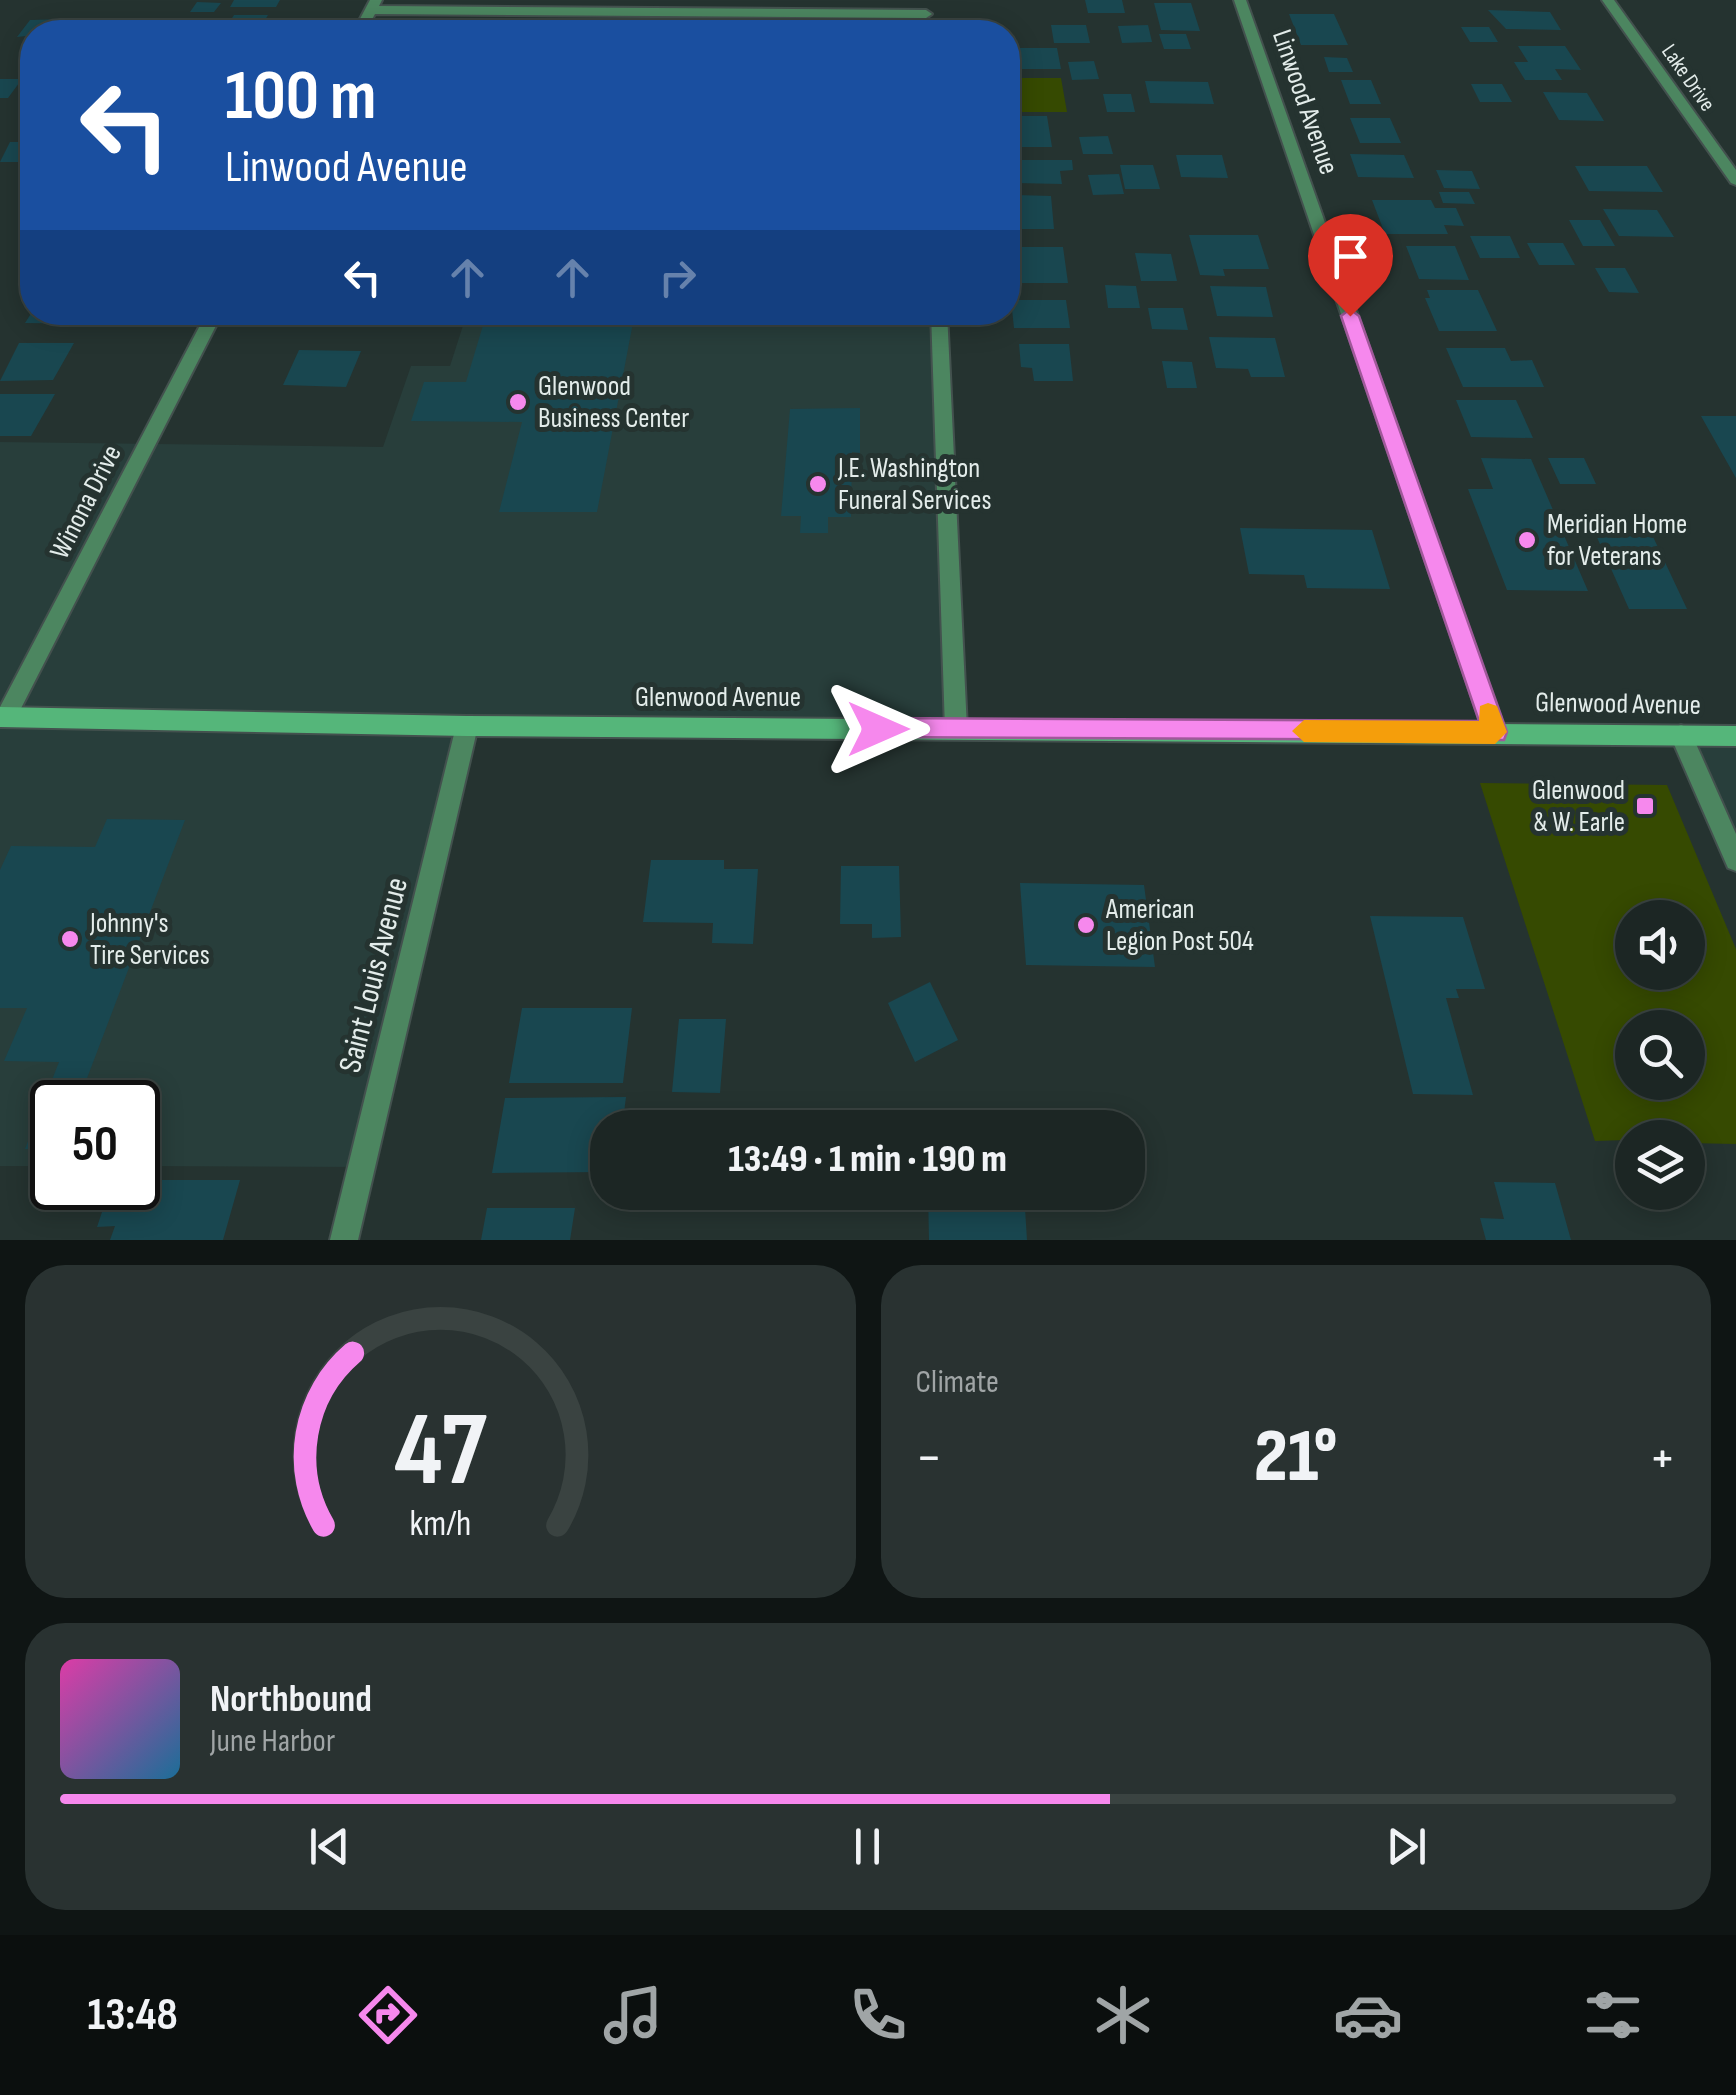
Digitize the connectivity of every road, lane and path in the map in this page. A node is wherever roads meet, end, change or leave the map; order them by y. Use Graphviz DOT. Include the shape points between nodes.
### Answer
graph roads {
  1 [pos="1240,0"];
  2 [pos="1608,0"];
  3 [pos="373,5"];
  4 [pos="926,7"];
  5 [pos="1736,180"];
  6 [pos="208,325"];
  7 [pos="940,325"];
  8 [pos="3,717"];
  9 [pos="467,726"];
  10 [pos="956,729"];
  11 [pos="1495,732"];
  12 [pos="1681,735"];
  13 [pos="1736,736"];
  14 [pos="1736,860"];
  15 [pos="344,1240"];
  1 -- 11 [label="street, Linwood Avenue"];
  2 -- 5 [label="street, Lake Drive"];
  3 -- 4 [label="street"];
  6 -- 8 [label="street, Winona Drive"];
  7 -- 10 [label="street"];
  8 -- 9 [label="main road, Glenwood Avenue"];
  9 -- 10 [label="main road, Glenwood Avenue"];
  9 -- 15 [label="street, Saint Louis Avenue"];
  10 -- 11 [label="main road, Glenwood Avenue"];
  11 -- 12 [label="main road, Glenwood Avenue"];
  12 -- 13 [label="main road, Glenwood Avenue"];
  12 -- 14 [label="street"];
}
